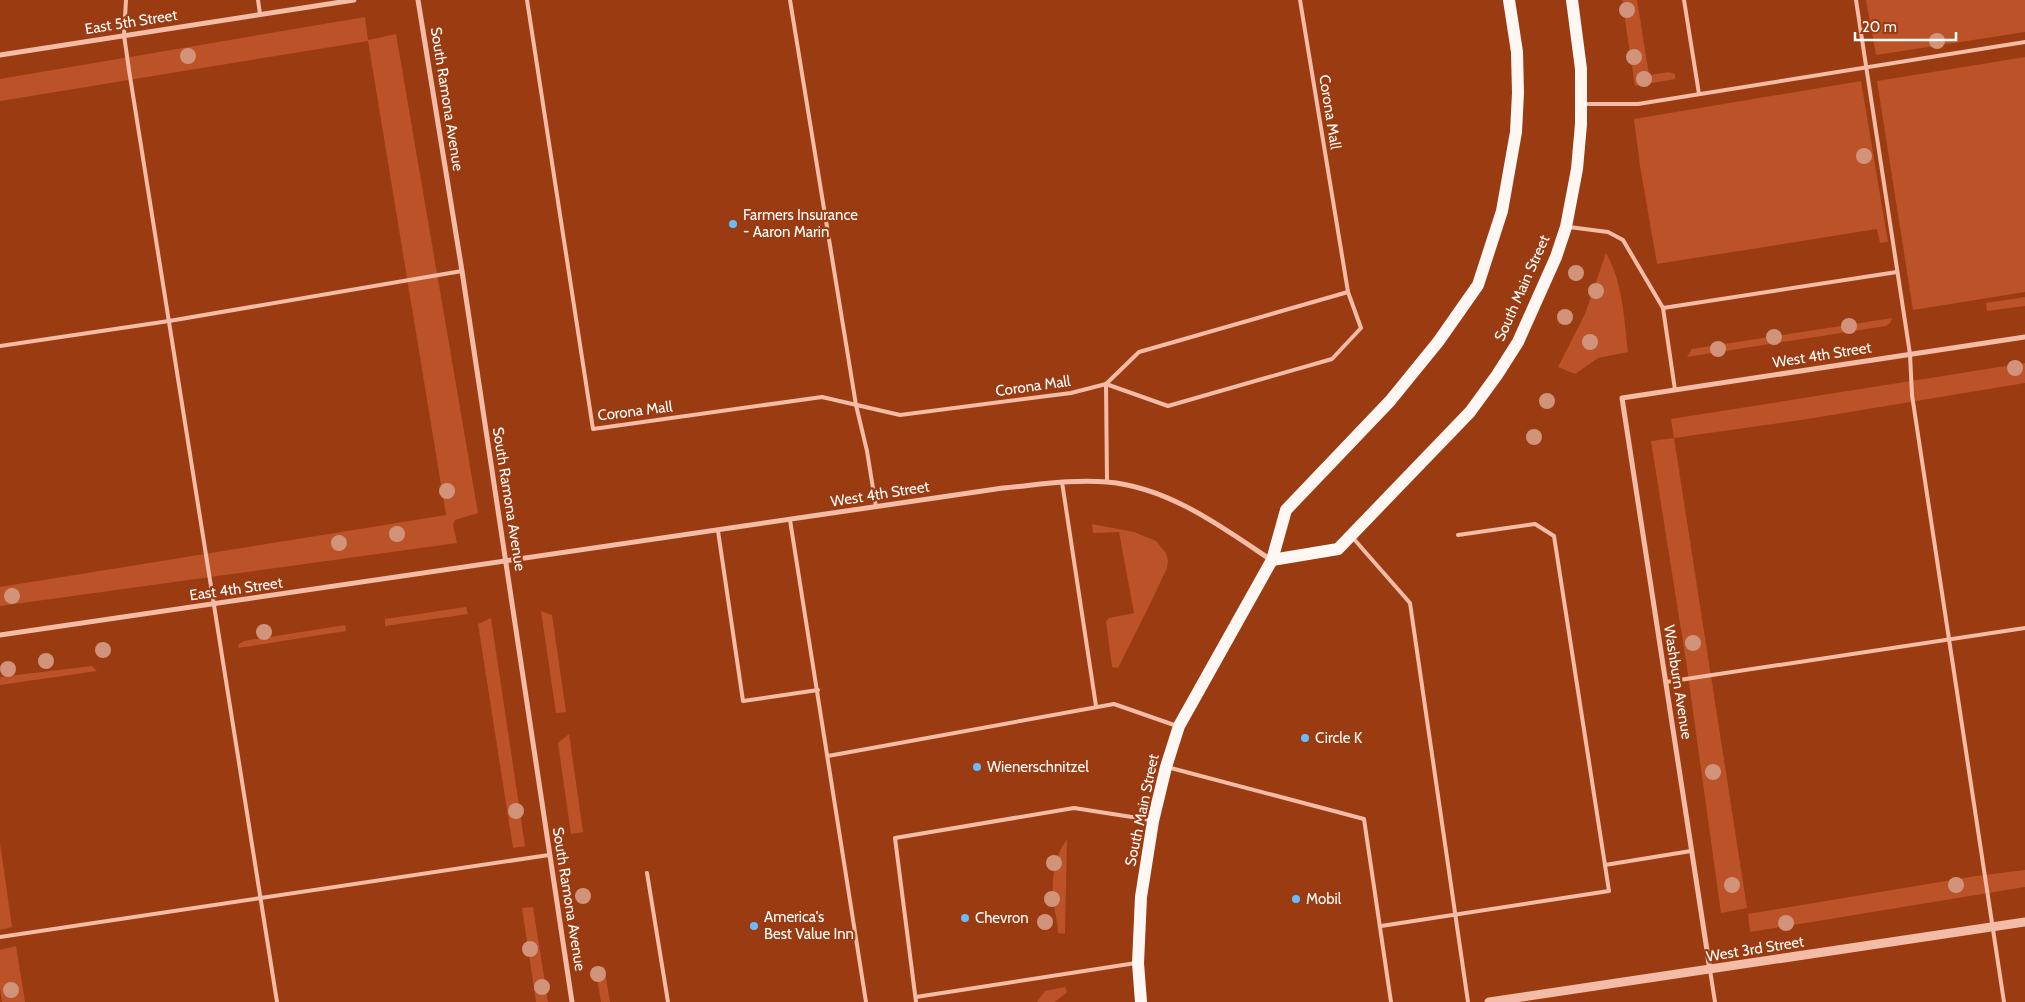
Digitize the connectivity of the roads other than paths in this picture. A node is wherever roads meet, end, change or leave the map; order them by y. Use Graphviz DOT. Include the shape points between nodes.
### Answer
graph roads {
  1 [pos="126,0"];
  2 [pos="258,0"];
  3 [pos="354,0"];
  4 [pos="418,0"];
  5 [pos="527,0"];
  6 [pos="790,0"];
  7 [pos="1300,0"];
  8 [pos="1509,0"];
  9 [pos="1572,0"];
  10 [pos="1684,0"];
  11 [pos="1856,0"];
  12 [pos="260,14"];
  13 [pos="124,35"];
  14 [pos="2025,42"];
  15 [pos="0,55"];
  16 [pos="1866,68"];
  17 [pos="1699,94"];
  18 [pos="1582,104"];
  19 [pos="1566,227"];
  20 [pos="462,271"];
  21 [pos="1898,272"];
  22 [pos="1348,292"];
  23 [pos="1664,308"];
  24 [pos="169,321"];
  25 [pos="2025,337"];
  26 [pos="0,346"];
  27 [pos="1910,354"];
  28 [pos="1106,384"];
  29 [pos="1675,390"];
  30 [pos="1622,398"];
  31 [pos="856,406"];
  32 [pos="1062,482"];
  33 [pos="1107,482"];
  34 [pos="876,507"];
  35 [pos="790,520"];
  36 [pos="718,530"];
  37 [pos="1458,535"];
  38 [pos="1351,536"];
  39 [pos="1272,560"];
  40 [pos="505,561"];
  41 [pos="475,566"];
  42 [pos="213,605"];
  43 [pos="2025,628"];
  44 [pos="0,635"];
  45 [pos="1949,641"];
  46 [pos="1666,682"];
  47 [pos="818,690"];
  48 [pos="1096,706"];
  49 [pos="1179,726"];
  50 [pos="828,756"];
  51 [pos="1166,767"];
  52 [pos="1153,821"];
  53 [pos="1692,851"];
  54 [pos="549,855"];
  55 [pos="1604,865"];
  56 [pos="647,873"];
  57 [pos="261,898"];
  58 [pos="1456,914"];
  59 [pos="2025,922"];
  60 [pos="1380,926"];
  61 [pos="1992,927"];
  62 [pos="0,937"];
  63 [pos="1138,962"];
  64 [pos="1710,970"];
  65 [pos="916,1000"];
  66 [pos="277,1002"];
  67 [pos="572,1002"];
  68 [pos="668,1002"];
  69 [pos="866,1002"];
  70 [pos="1142,1002"];
  71 [pos="1391,1002"];
  72 [pos="1468,1002"];
  73 [pos="1489,1002"];
  74 [pos="1715,1002"];
  75 [pos="2004,1002"];
  1 -- 13 [label="lane"];
  2 -- 12 [label="lane"];
  3 -- 12 [label="street, East 5th Street"];
  4 -- 20 [label="street, South Ramona Avenue"];
  5 -- 31 [label="lane, Corona Mall" via="593,429 822,397"];
  6 -- 31 [label="lane"];
  7 -- 22 [label="lane, Corona Mall"];
  8 -- 39 [label="main road, South Main Street" via="1516,52 1516,132 1502,211 1478,285 1438,342 1390,401 1286,510"];
  9 -- 18 [label="main road, South Main Street"];
  10 -- 17 [label="lane"];
  11 -- 16 [label="lane"];
  12 -- 13 [label="street, East 5th Street"];
  13 -- 15 [label="street, East 5th Street"];
  13 -- 24 [label="lane"];
  14 -- 16 [label="lane"];
  16 -- 17 [label="lane"];
  16 -- 21 [label="lane"];
  17 -- 18 [label="lane" via="1627,105"];
  18 -- 19 [label="main road, South Main Street" via="1577,169"];
  19 -- 23 [label="lane" via="1608,232 1623,240"];
  19 -- 38 [label="main road, South Main Street" via="1537,302 1498,374 1470,412"];
  20 -- 24 [label="lane"];
  20 -- 40 [label="street, South Ramona Avenue"];
  21 -- 23 [label="lane"];
  21 -- 27 [label="lane"];
  22 -- 28 [label="lane, Corona Mall" via="1140,352"];
  22 -- 28 [label="lane" via="1361,328 1332,359 1168,406"];
  23 -- 29 [label="lane"];
  24 -- 26 [label="lane"];
  24 -- 42 [label="lane"];
  25 -- 27 [label="street, West 4th Street"];
  27 -- 29 [label="street, West 4th Street"];
  27 -- 45 [label="lane" via="1912,395"];
  28 -- 31 [label="lane, Corona Mall" via="1071,393 900,415"];
  28 -- 33 [label="lane"];
  29 -- 30 [label="street, West 4th Street"];
  30 -- 46 [label="street, Washburn Avenue"];
  31 -- 34 [label="lane"];
  32 -- 33 [label="street, West 4th Street"];
  32 -- 34 [label="street, West 4th Street"];
  32 -- 48 [label="lane"];
  33 -- 39 [label="street, West 4th Street" via="1142,488 1185,506"];
  34 -- 35 [label="street, West 4th Street"];
  35 -- 36 [label="street, West 4th Street"];
  35 -- 47 [label="lane"];
  36 -- 40 [label="street, West 4th Street"];
  36 -- 47 [label="lane" via="743,701"];
  37 -- 55 [label="lane" via="1535,524 1554,536"];
  38 -- 39 [label="main road, South Main Street" via="1338,549"];
  38 -- 58 [label="lane" via="1410,603"];
  39 -- 49 [label="main road, South Main Street"];
  40 -- 41 [label="street, West 4th Street"];
  40 -- 54 [label="street, South Ramona Avenue"];
  41 -- 42 [label="street, East 4th Street"];
  42 -- 44 [label="street, East 4th Street"];
  42 -- 57 [label="lane"];
  43 -- 45 [label="lane"];
  45 -- 46 [label="lane"];
  45 -- 61 [label="lane"];
  46 -- 53 [label="street, Washburn Avenue"];
  47 -- 50 [label="lane"];
  48 -- 49 [label="lane" via="1114,704"];
  48 -- 50 [label="lane"];
  49 -- 51 [label="main road, South Main Street"];
  50 -- 69 [label="lane"];
  51 -- 52 [label="main road, South Main Street"];
  51 -- 60 [label="lane" via="1364,819"];
  52 -- 63 [label="main road, South Main Street" via="1141,897"];
  52 -- 65 [label="lane" via="1074,808 895,838"];
  53 -- 55 [label="lane"];
  53 -- 64 [label="street, Washburn Avenue"];
  54 -- 57 [label="lane"];
  54 -- 67 [label="street, South Ramona Avenue"];
  55 -- 58 [label="lane" via="1609,891"];
  56 -- 68 [label="lane"];
  57 -- 62 [label="lane"];
  57 -- 66 [label="lane"];
  58 -- 60 [label="lane"];
  58 -- 72 [label="lane"];
  59 -- 61 [label="street, West 3rd Street"];
  60 -- 71 [label="lane"];
  61 -- 64 [label="street, West 3rd Street"];
  61 -- 75 [label="lane"];
  63 -- 65 [label="lane"];
  63 -- 70 [label="main road, South Main Street"];
  64 -- 73 [label="street, West 3rd Street"];
  64 -- 74 [label="lane"];
}
